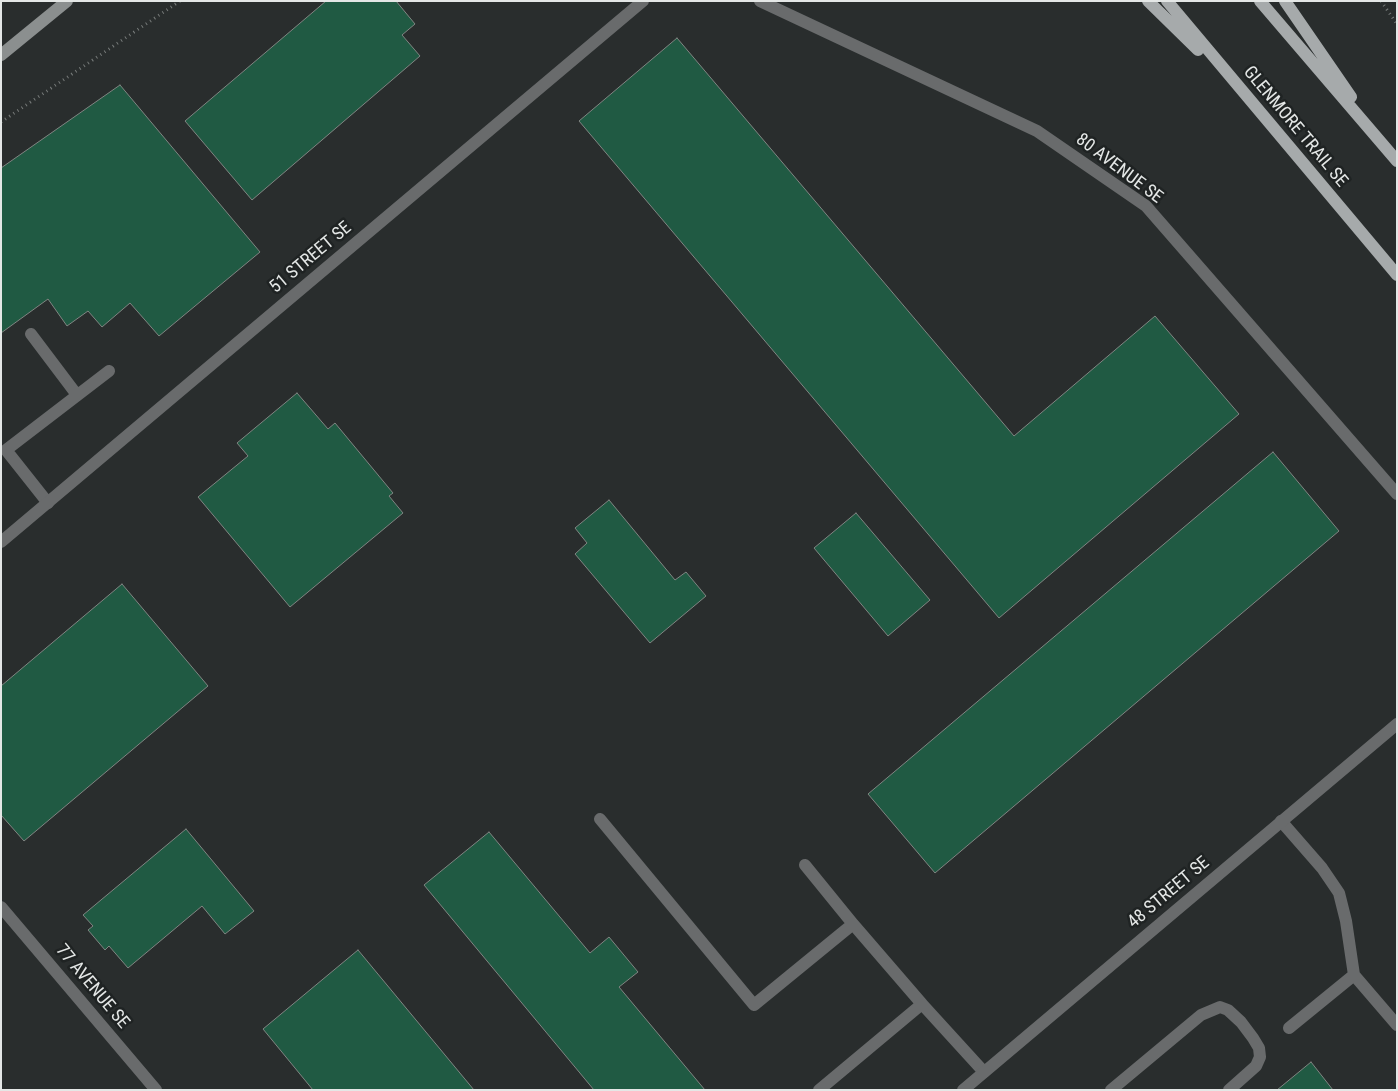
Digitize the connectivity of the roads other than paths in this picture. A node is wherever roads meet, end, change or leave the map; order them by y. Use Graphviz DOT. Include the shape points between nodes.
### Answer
graph roads {
  1 [pos="67,1"];
  2 [pos="643,1"];
  3 [pos="760,1"];
  4 [pos="1148,1"];
  5 [pos="1167,1"];
  6 [pos="1260,1"];
  7 [pos="1285,1"];
  8 [pos="1,55"];
  9 [pos="1252,102"];
  10 [pos="1393,156"];
  11 [pos="1397,275"];
  12 [pos="31,334"];
  13 [pos="109,371"];
  14 [pos="77,395"];
  15 [pos="4,452"];
  16 [pos="1397,494"];
  17 [pos="48,503"];
  18 [pos="1,542"];
  19 [pos="1397,724"];
  20 [pos="600,818"];
  21 [pos="1281,821"];
  22 [pos="805,865"];
  23 [pos="1,907"];
  24 [pos="853,924"];
  25 [pos="1354,975"];
  26 [pos="922,1004"];
  27 [pos="1397,1025"];
  28 [pos="1289,1028"];
  29 [pos="984,1072"];
  30 [pos="156,1090"];
  31 [pos="819,1090"];
  32 [pos="963,1090"];
  33 [pos="1111,1090"];
  34 [pos="1229,1090"];
  1 -- 8 [label="main road"];
  2 -- 17 [label="street, 51 STREET SE"];
  3 -- 16 [label="street, 80 AVENUE SE" via="1037,131 1146,206"];
  4 -- 9 [label="main road"];
  5 -- 9 [label="main road, GLENMORE TRAIL SE"];
  6 -- 10 [label="main road"];
  7 -- 10 [label="main road"];
  9 -- 11 [label="main road, GLENMORE TRAIL SE"];
  12 -- 14 [label="street"];
  13 -- 14 [label="street"];
  14 -- 15 [label="street"];
  15 -- 17 [label="street"];
  17 -- 18 [label="street, 51 STREET SE"];
  19 -- 21 [label="street, 48 STREET SE"];
  20 -- 24 [label="street" via="754,1005"];
  21 -- 25 [label="street" via="1339,893"];
  21 -- 29 [label="street, 48 STREET SE"];
  22 -- 24 [label="street"];
  23 -- 30 [label="street, 77 AVENUE SE"];
  24 -- 26 [label="street"];
  25 -- 27 [label="street"];
  25 -- 28 [label="street"];
  26 -- 29 [label="street"];
  26 -- 31 [label="street"];
  29 -- 32 [label="street, 48 STREET SE"];
  33 -- 34 [label="street" via="1201,1015 1220,1007 1228,1010 1253,1038 1260,1057 1256,1066"];
}
